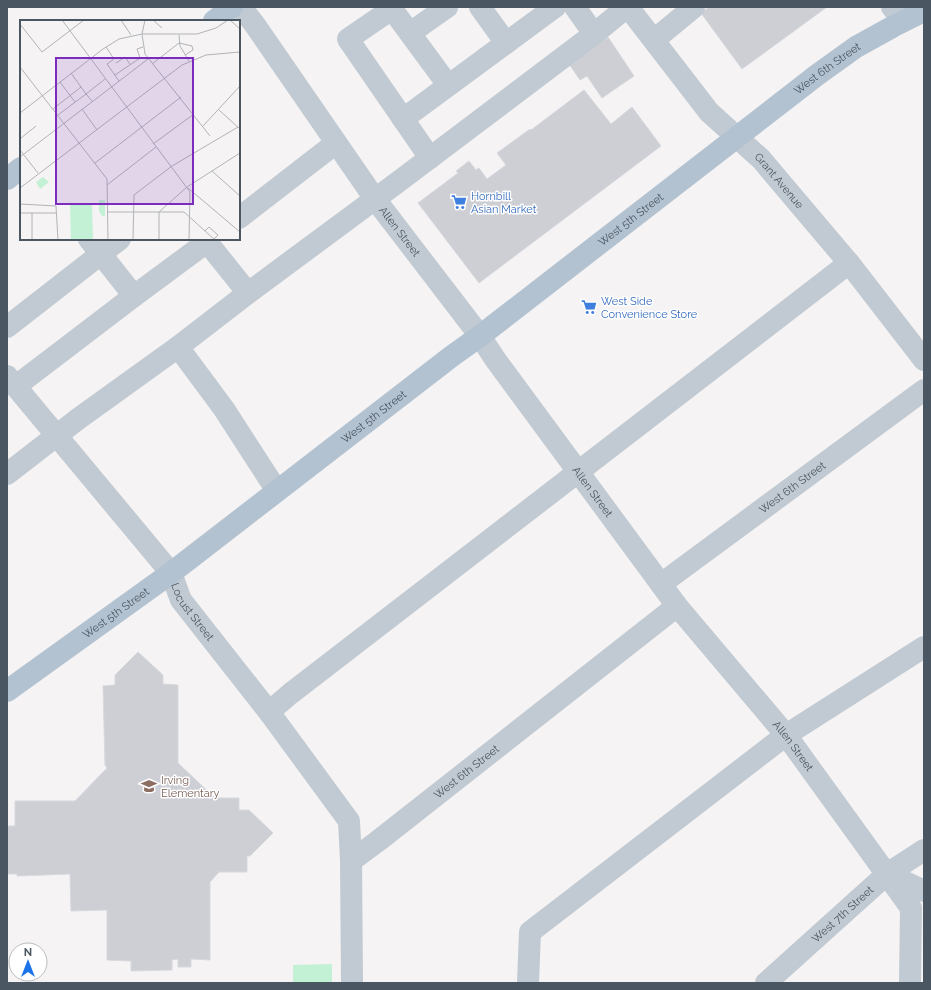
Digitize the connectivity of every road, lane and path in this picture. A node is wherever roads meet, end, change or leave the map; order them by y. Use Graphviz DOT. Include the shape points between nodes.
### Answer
graph roads {
  1 [pos="232,7"];
  2 [pos="241,7"];
  3 [pos="447,7"];
  4 [pos="480,7"];
  5 [pos="555,7"];
  6 [pos="575,7"];
  7 [pos="628,7"];
  8 [pos="694,7"];
  9 [pos="392,8"];
  10 [pos="924,11"];
  11 [pos="897,14"];
  12 [pos="215,20"];
  13 [pos="410,34"];
  14 [pos="594,34"];
  15 [pos="654,40"];
  16 [pos="506,43"];
  17 [pos="448,86"];
  18 [pos="403,119"];
  19 [pos="737,137"];
  20 [pos="336,143"];
  21 [pos="430,158"];
  22 [pos="20,169"];
  23 [pos="7,179"];
  24 [pos="375,199"];
  25 [pos="240,217"];
  26 [pos="117,240"];
  27 [pos="208,240"];
  28 [pos="95,247"];
  29 [pos="849,263"];
  30 [pos="248,293"];
  31 [pos="134,296"];
  32 [pos="7,327"];
  33 [pos="480,336"];
  34 [pos="178,347"];
  35 [pos="924,360"];
  36 [pos="11,381"];
  37 [pos="924,390"];
  38 [pos="57,435"];
  39 [pos="578,472"];
  40 [pos="7,474"];
  41 [pos="277,491"];
  42 [pos="171,572"];
  43 [pos="661,584"];
  44 [pos="677,606"];
  45 [pos="924,647"];
  46 [pos="7,691"];
  47 [pos="269,712"];
  48 [pos="786,735"];
  49 [pos="924,850"];
  50 [pos="351,861"];
  51 [pos="887,874"];
  52 [pos="924,891"];
  53 [pos="352,983"];
  54 [pos="528,983"];
  55 [pos="766,983"];
  56 [pos="910,983"];
  1 -- 12 [label="main road"];
  2 -- 20 [label="street, Allen Street"];
  3 -- 13 [label="street"];
  4 -- 16 [label="street"];
  5 -- 16 [label="street"];
  6 -- 14 [label="street"];
  7 -- 14 [label="street"];
  7 -- 15 [label="street, Grant Avenue"];
  8 -- 15 [label="street"];
  9 -- 13 [label="street"];
  9 -- 18 [label="street" via="348,39"];
  10 -- 11 [label="main road, West 6th Street"];
  11 -- 19 [label="main road, West 6th Street"];
  13 -- 17 [label="street"];
  14 -- 21 [label="street"];
  15 -- 19 [label="street, Grant Avenue" via="710,112"];
  16 -- 17 [label="street"];
  17 -- 18 [label="street"];
  18 -- 21 [label="street"];
  19 -- 29 [label="street, Grant Avenue" via="761,159"];
  19 -- 33 [label="main road, West 5th Street"];
  20 -- 24 [label="street, Allen Street"];
  20 -- 25 [label="street"];
  21 -- 24 [label="street"];
  22 -- 23 [label="main road"];
  24 -- 30 [label="street"];
  24 -- 33 [label="street, Allen Street"];
  26 -- 28 [label="street"];
  27 -- 30 [label="street"];
  27 -- 31 [label="street"];
  28 -- 31 [label="street"];
  28 -- 32 [label="street"];
  29 -- 35 [label="street, Grant Avenue"];
  29 -- 39 [label="street"];
  30 -- 34 [label="street"];
  31 -- 36 [label="street"];
  33 -- 39 [label="street, Allen Street"];
  33 -- 41 [label="main road, West 5th Street"];
  34 -- 38 [label="street"];
  34 -- 41 [label="street" via="224,409"];
  36 -- 38 [label="street, Locust Street"];
  37 -- 43 [label="street, West 6th Street"];
  38 -- 40 [label="street"];
  38 -- 42 [label="street, Locust Street"];
  39 -- 43 [label="street, Allen Street"];
  39 -- 47 [label="street"];
  41 -- 42 [label="main road, West 5th Street"];
  42 -- 46 [label="main road, West 5th Street"];
  42 -- 47 [label="street, Locust Street" via="181,600"];
  43 -- 44 [label="street, Allen Street"];
  44 -- 48 [label="street, Allen Street"];
  44 -- 50 [label="street, West 6th Street"];
  45 -- 48 [label="street"];
  47 -- 50 [label="street, Locust Street" via="349,821"];
  48 -- 51 [label="street, Allen Street"];
  48 -- 54 [label="street" via="530,932"];
  49 -- 51 [label="street, West 7th Street"];
  50 -- 53 [label="street"];
  51 -- 52 [label="street"];
  51 -- 55 [label="street, West 7th Street"];
  51 -- 56 [label="street, Allen Street" via="911,908"];
}
